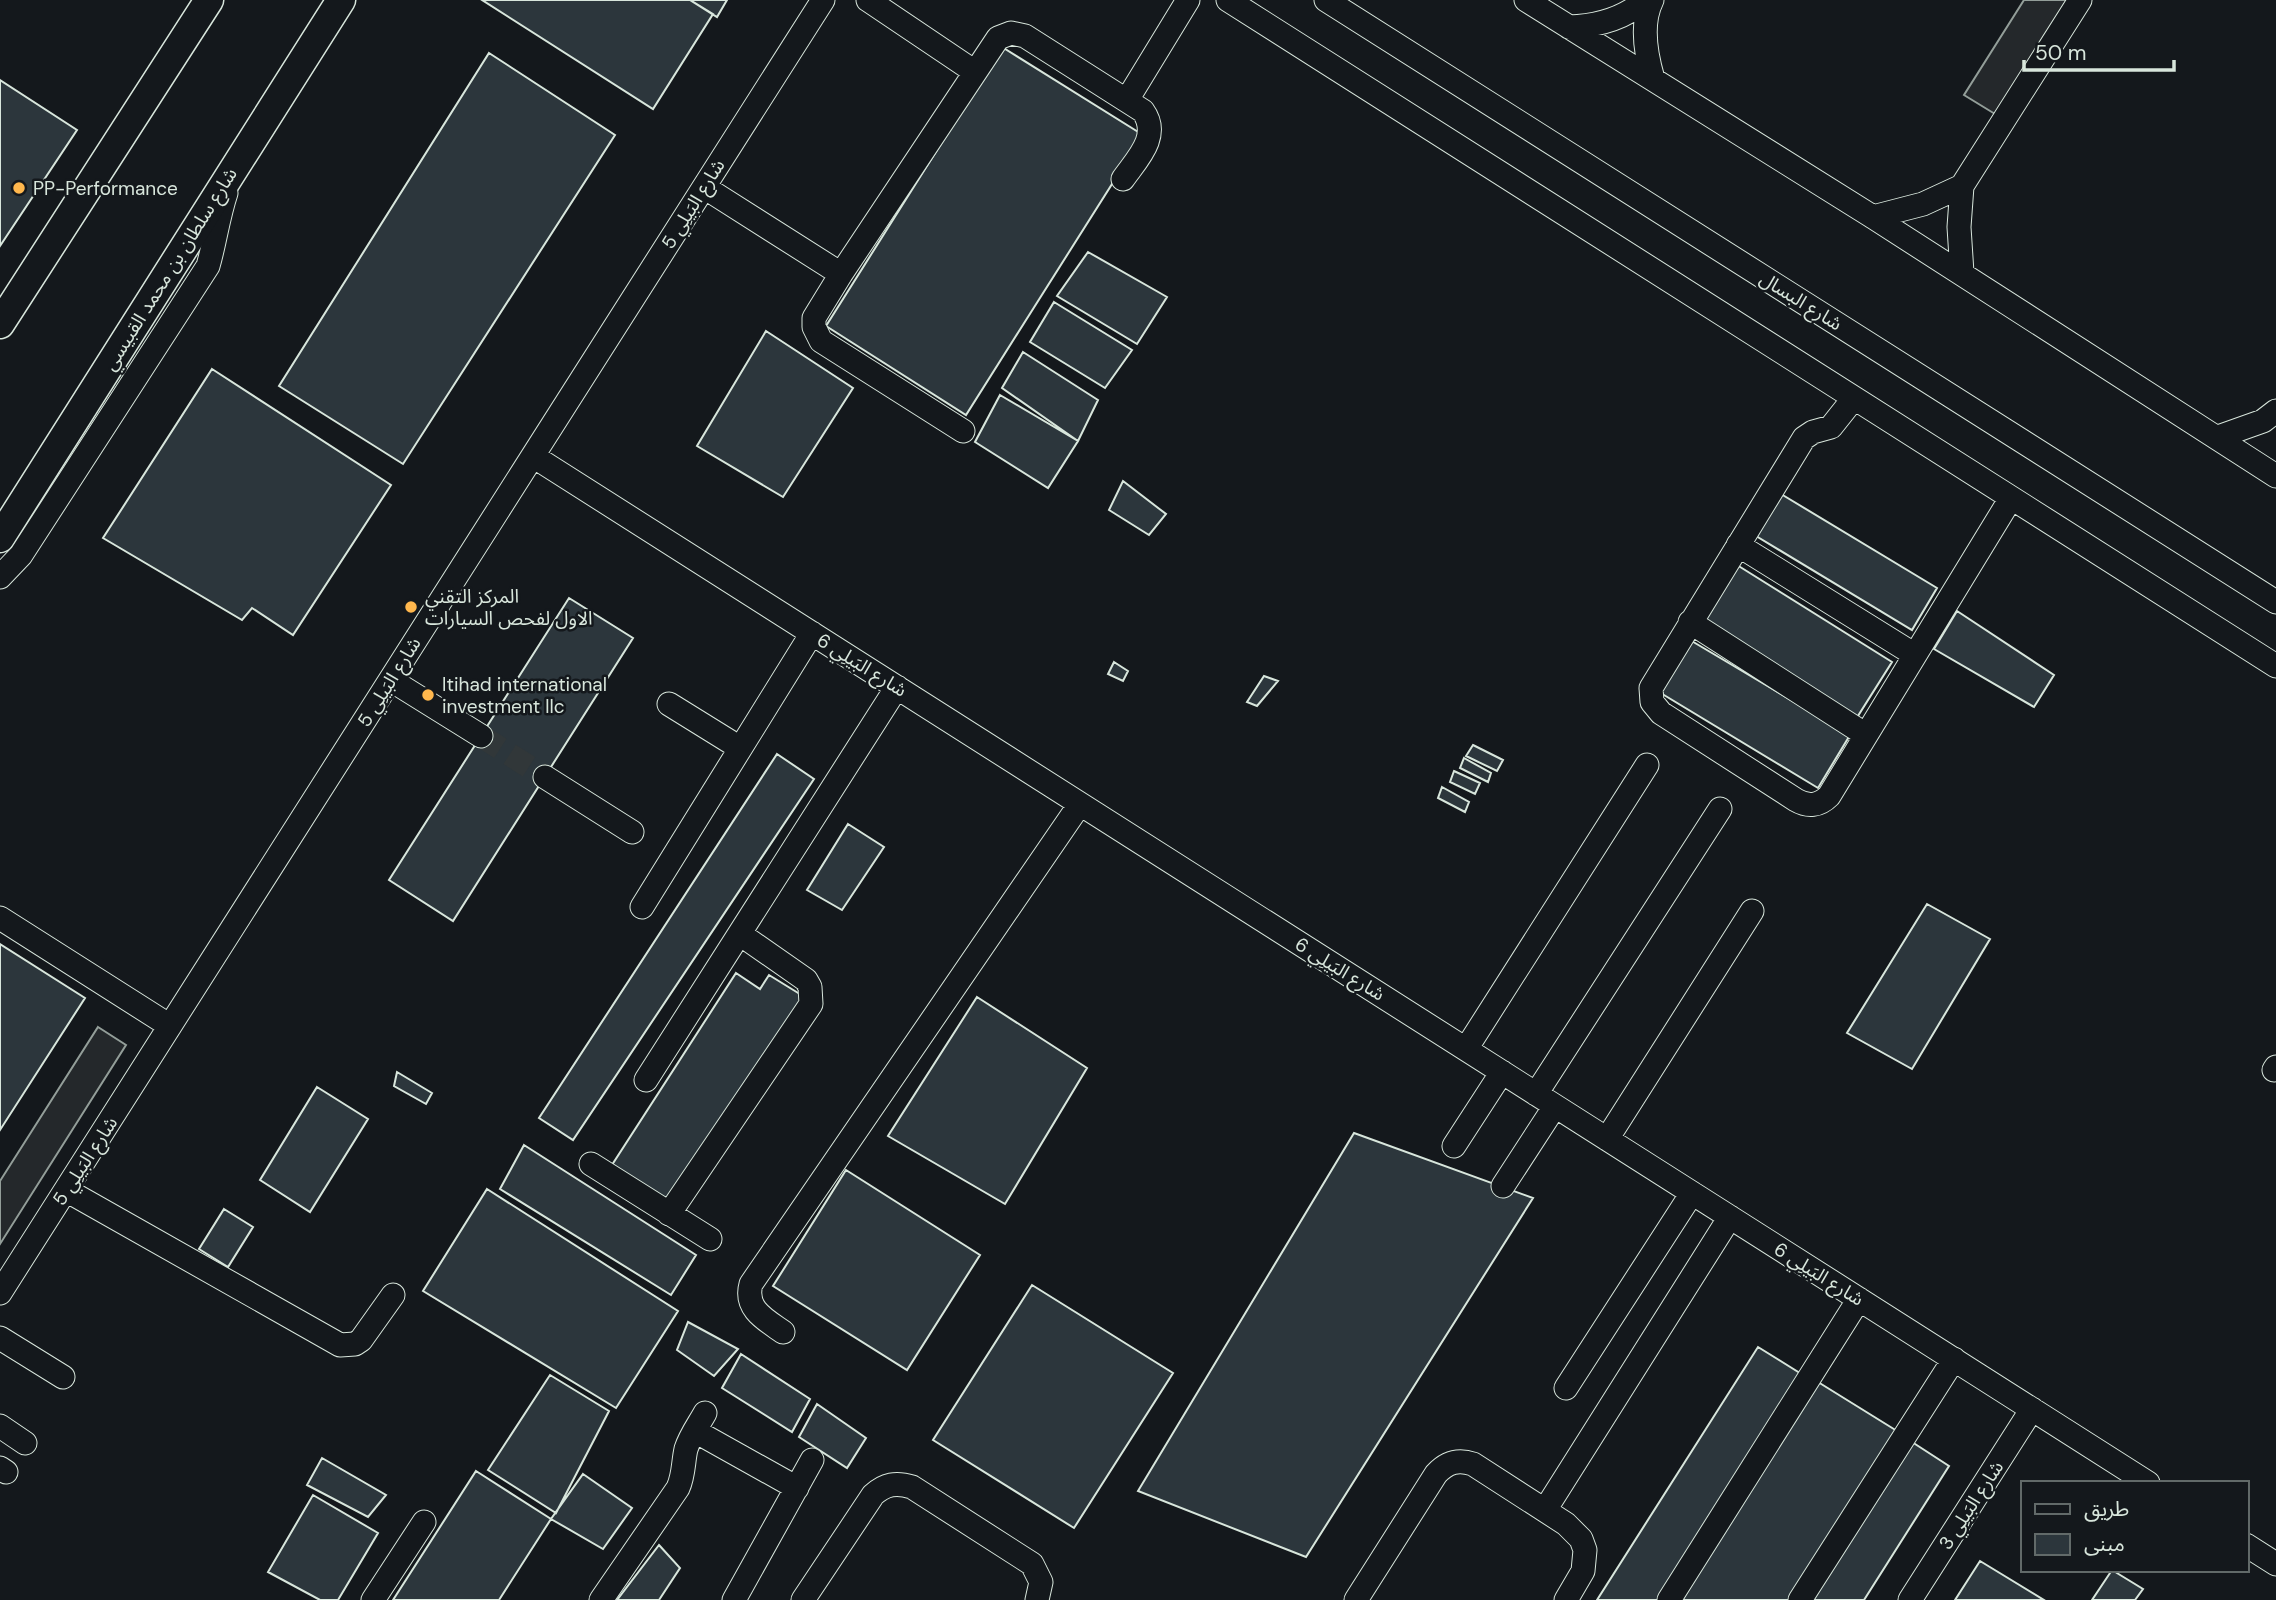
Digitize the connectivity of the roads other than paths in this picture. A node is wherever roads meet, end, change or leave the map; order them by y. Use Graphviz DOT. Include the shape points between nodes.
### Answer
graph roads {
  1 [pos="209,0"];
  2 [pos="341,0"];
  3 [pos="823,0"];
  4 [pos="868,0"];
  5 [pos="1188,0"];
  6 [pos="1228,0"];
  7 [pos="1326,0"];
  8 [pos="1526,0"];
  9 [pos="1645,0"];
  10 [pos="1653,0"];
  11 [pos="2080,0"];
  12 [pos="1569,27"];
  13 [pos="975,72"];
  14 [pos="1653,79"];
  15 [pos="1127,100"];
  16 [pos="233,170"];
  17 [pos="1123,179"];
  18 [pos="1962,186"];
  19 [pos="704,187"];
  20 [pos="1873,217"];
  21 [pos="1962,274"];
  22 [pos="841,275"];
  23 [pos="0,324"];
  24 [pos="1854,398"];
  25 [pos="2276,411"];
  26 [pos="963,431"];
  27 [pos="2218,437"];
  28 [pos="533,456"];
  29 [pos="2276,476"];
  30 [pos="2011,498"];
  31 [pos="0,538"];
  32 [pos="1738,545"];
  33 [pos="0,577"];
  34 [pos="2276,602"];
  35 [pos="1690,622"];
  36 [pos="811,633"];
  37 [pos="1915,655"];
  38 [pos="2276,666"];
  39 [pos="391,680"];
  40 [pos="897,687"];
  41 [pos="669,704"];
  42 [pos="1866,735"];
  43 [pos="481,736"];
  44 [pos="740,747"];
  45 [pos="1647,765"];
  46 [pos="545,777"];
  47 [pos="1080,804"];
  48 [pos="1720,808"];
  49 [pos="632,832"];
  50 [pos="642,907"];
  51 [pos="1752,911"];
  52 [pos="0,918"];
  53 [pos="740,934"];
  54 [pos="170,1026"];
  55 [pos="1465,1049"];
  56 [pos="1502,1072"];
  57 [pos="646,1080"];
  58 [pos="1545,1100"];
  59 [pos="1607,1139"];
  60 [pos="1454,1146"];
  61 [pos="591,1164"];
  62 [pos="1503,1186"];
  63 [pos="66,1190"];
  64 [pos="1692,1193"];
  65 [pos="669,1213"];
  66 [pos="1730,1217"];
  67 [pos="710,1239"];
  68 [pos="0,1293"];
  69 [pos="393,1295"];
  70 [pos="1859,1299"];
  71 [pos="783,1332"];
  72 [pos="0,1338"];
  73 [pos="1954,1359"];
  74 [pos="63,1377"];
  75 [pos="1566,1388"];
  76 [pos="2032,1409"];
  77 [pos="0,1426"];
  78 [pos="25,1443"];
  79 [pos="812,1460"];
  80 [pos="2145,1481"];
  81 [pos="797,1488"];
  82 [pos="1545,1510"];
  83 [pos="424,1522"];
  84 [pos="2248,1546"];
  85 [pos="2276,1564"];
  86 [pos="373,1600"];
  87 [pos="601,1600"];
  88 [pos="734,1600"];
  89 [pos="803,1600"];
  90 [pos="1037,1600"];
  91 [pos="1356,1600"];
  92 [pos="1566,1600"];
  93 [pos="1669,1600"];
  94 [pos="1800,1600"];
  95 [pos="1910,1600"];
  1 -- 23 [label="main road"];
  2 -- 16 [label="main road, شارع سلطان بن محمد القبيسي"];
  3 -- 19 [label="street, شارع البَيلِي 5"];
  4 -- 13 [label="street"];
  5 -- 15 [label="street"];
  6 -- 24 [label="street"];
  7 -- 34 [label="street, شارع البسال"];
  8 -- 12 [label="street"];
  9 -- 12 [label="street" via="1615,19"];
  10 -- 14 [label="street" via="1646,49"];
  11 -- 18 [label="street"];
  12 -- 14 [label="street"];
  13 -- 15 [label="street" via="998,38 1018,33"];
  13 -- 22 [label="street"];
  14 -- 20 [label="street"];
  15 -- 17 [label="street" via="1143,111 1151,127 1147,144"];
  16 -- 31 [label="main road, شارع سلطان بن محمد القبيسي"];
  16 -- 33 [label="street" via="208,266 21,555"];
  18 -- 20 [label="street" via="1923,204"];
  18 -- 21 [label="street"];
  19 -- 22 [label="street"];
  19 -- 28 [label="street, شارع البَيلِي 5"];
  20 -- 21 [label="street"];
  21 -- 27 [label="street"];
  22 -- 26 [label="street" via="814,318 821,341"];
  24 -- 30 [label="street"];
  24 -- 32 [label="street" via="1831,427 1804,438"];
  25 -- 27 [label="street" via="2263,421"];
  27 -- 29 [label="street"];
  28 -- 36 [label="street, شارع البَيلِي 6"];
  28 -- 39 [label="street, شارع البَيلِي 5"];
  30 -- 37 [label="street"];
  30 -- 38 [label="street"];
  32 -- 35 [label="street"];
  32 -- 37 [label="street"];
  35 -- 42 [label="street"];
  35 -- 42 [label="street" via="1651,688 1652,702 1661,713 1796,800 1810,805 1824,801"];
  36 -- 40 [label="street, شارع البَيلِي 6"];
  36 -- 44 [label="street"];
  37 -- 42 [label="street"];
  39 -- 43 [label="street"];
  39 -- 54 [label="street, شارع البَيلِي 5"];
  40 -- 47 [label="street, شارع البَيلِي 6"];
  40 -- 53 [label="street"];
  41 -- 44 [label="street"];
  44 -- 50 [label="street"];
  45 -- 55 [label="street"];
  46 -- 49 [label="street"];
  47 -- 55 [label="street, شارع البَيلِي 6"];
  47 -- 71 [label="street" via="751,1284 749,1298 755,1311"];
  48 -- 58 [label="street"];
  51 -- 59 [label="street"];
  52 -- 54 [label="street"];
  53 -- 57 [label="street"];
  53 -- 65 [label="street" via="806,979 811,1004"];
  54 -- 63 [label="street, شارع البَيلِي 5"];
  55 -- 56 [label="street, شارع البَيلِي 6"];
  56 -- 58 [label="street, شارع البَيلِي 6"];
  56 -- 60 [label="street"];
  58 -- 59 [label="street, شارع البَيلِي 6"];
  58 -- 62 [label="street"];
  59 -- 64 [label="street, شارع البَيلِي 6"];
  61 -- 65 [label="street"];
  63 -- 68 [label="street, شارع البَيلِي 5"];
  63 -- 69 [label="street" via="340,1345 361,1340"];
  64 -- 66 [label="street, شارع البَيلِي 6"];
  64 -- 75 [label="street"];
  65 -- 67 [label="street"];
  66 -- 70 [label="street, شارع البَيلِي 6"];
  66 -- 82 [label="street"];
  70 -- 73 [label="street, شارع البَيلِي 6"];
  70 -- 93 [label="street"];
  72 -- 74 [label="street"];
  73 -- 76 [label="street, شارع البَيلِي 6"];
  73 -- 94 [label="street"];
  76 -- 80 [label="street, شارع البَيلِي 6"];
  76 -- 95 [label="street, شارع البَيلِي 3"];
  77 -- 78 [label="street"];
  79 -- 81 [label="street"];
  81 -- 87 [label="street" via="700,1422 686,1451 678,1488"];
  81 -- 88 [label="street"];
  82 -- 91 [label="street" via="1473,1464 1449,1463 1436,1474"];
  82 -- 92 [label="street" via="1575,1530 1585,1550 1583,1571"];
  83 -- 86 [label="street"];
  84 -- 85 [label="street"];
  89 -- 90 [label="street" via="873,1495 891,1484 912,1487 1032,1564 1041,1582"];
}
